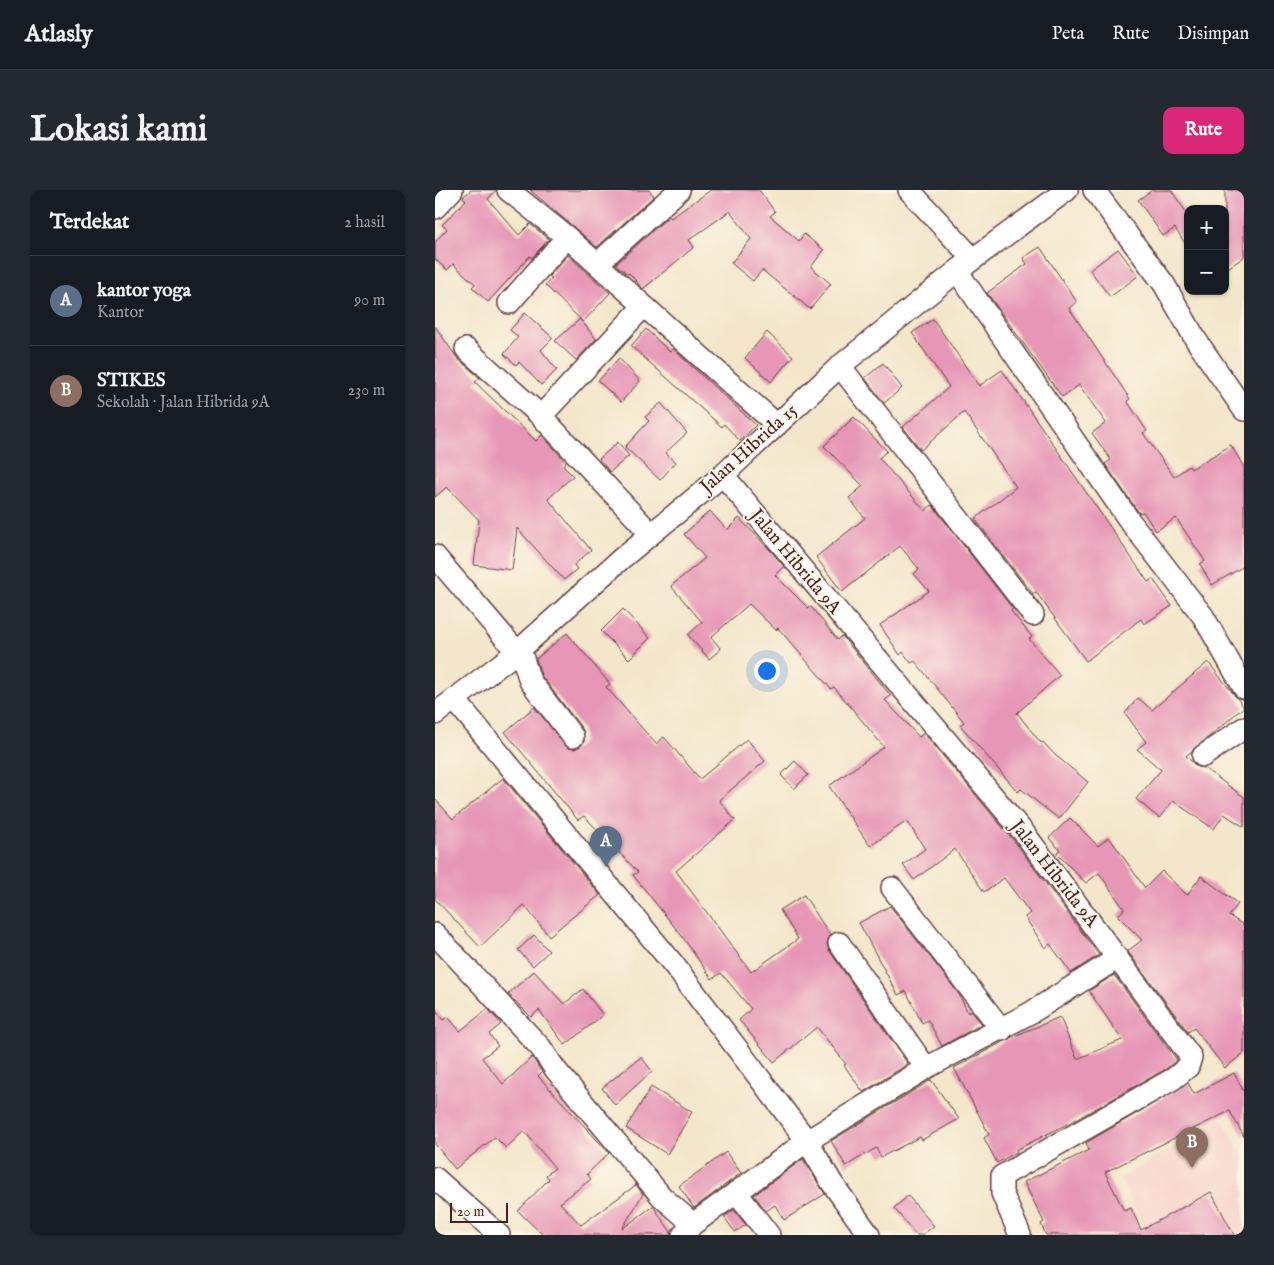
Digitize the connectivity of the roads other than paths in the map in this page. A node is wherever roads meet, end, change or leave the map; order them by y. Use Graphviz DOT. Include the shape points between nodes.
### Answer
graph roads {
  1 [pos="453,190"];
  2 [pos="508,190"];
  3 [pos="909,190"];
  4 [pos="1067,190"];
  5 [pos="1094,190"];
  6 [pos="672,192"];
  7 [pos="435,208"];
  8 [pos="567,237"];
  9 [pos="597,264"];
  10 [pos="965,265"];
  11 [pos="509,304"];
  12 [pos="643,307"];
  13 [pos="466,349"];
  14 [pos="840,366"];
  15 [pos="1242,401"];
  16 [pos="541,416"];
  17 [pos="777,425"];
  18 [pos="723,475"];
  19 [pos="651,534"];
  20 [pos="435,556"];
  21 [pos="1033,615"];
  22 [pos="519,650"];
  23 [pos="1244,688"];
  24 [pos="455,700"];
  25 [pos="435,714"];
  26 [pos="1244,728"];
  27 [pos="573,737"];
  28 [pos="1203,756"];
  29 [pos="892,888"];
  30 [pos="435,934"];
  31 [pos="839,943"];
  32 [pos="1118,958"];
  33 [pos="1002,1030"];
  34 [pos="926,1068"];
  35 [pos="807,1141"];
  36 [pos="435,1178"];
  37 [pos="736,1192"];
  38 [pos="688,1229"];
  39 [pos="1017,1234"];
  40 [pos="499,1235"];
  41 [pos="769,1235"];
  42 [pos="869,1235"];
  1 -- 7 [label="street"];
  2 -- 8 [label="street"];
  3 -- 10 [label="street"];
  4 -- 10 [label="street, Jalan Hibrida 15"];
  5 -- 15 [label="street" via="1164,284 1195,340"];
  6 -- 9 [label="street"];
  8 -- 9 [label="street"];
  8 -- 11 [label="street"];
  9 -- 12 [label="street"];
  10 -- 14 [label="street, Jalan Hibrida 15"];
  10 -- 23 [label="street" via="1129,520 1203,616"];
  12 -- 16 [label="street"];
  12 -- 17 [label="street"];
  13 -- 16 [label="street"];
  14 -- 17 [label="street, Jalan Hibrida 15"];
  14 -- 21 [label="street"];
  16 -- 19 [label="street"];
  17 -- 18 [label="street, Jalan Hibrida 15"];
  18 -- 19 [label="street, Jalan Hibrida 15"];
  18 -- 32 [label="street, Jalan Hibrida 9A" via="1024,832"];
  19 -- 22 [label="street, Jalan Hibrida 15"];
  20 -- 22 [label="street"];
  22 -- 24 [label="street, Jalan Hibrida 15"];
  22 -- 27 [label="street" via="530,681"];
  24 -- 25 [label="street, Jalan Hibrida 15"];
  24 -- 35 [label="street" via="674,965"];
  26 -- 28 [label="street"];
  29 -- 33 [label="street"];
  30 -- 38 [label="street" via="541,1048"];
  31 -- 34 [label="street"];
  32 -- 33 [label="street"];
  32 -- 39 [label="street, Jalan Hibrida 9A" via="1191,1061 1173,1079 1002,1176 1002,1193"];
  33 -- 34 [label="street"];
  34 -- 35 [label="street"];
  35 -- 37 [label="street"];
  35 -- 42 [label="street" via="831,1183"];
  36 -- 40 [label="street"];
  37 -- 38 [label="street"];
  37 -- 41 [label="street"];
}
